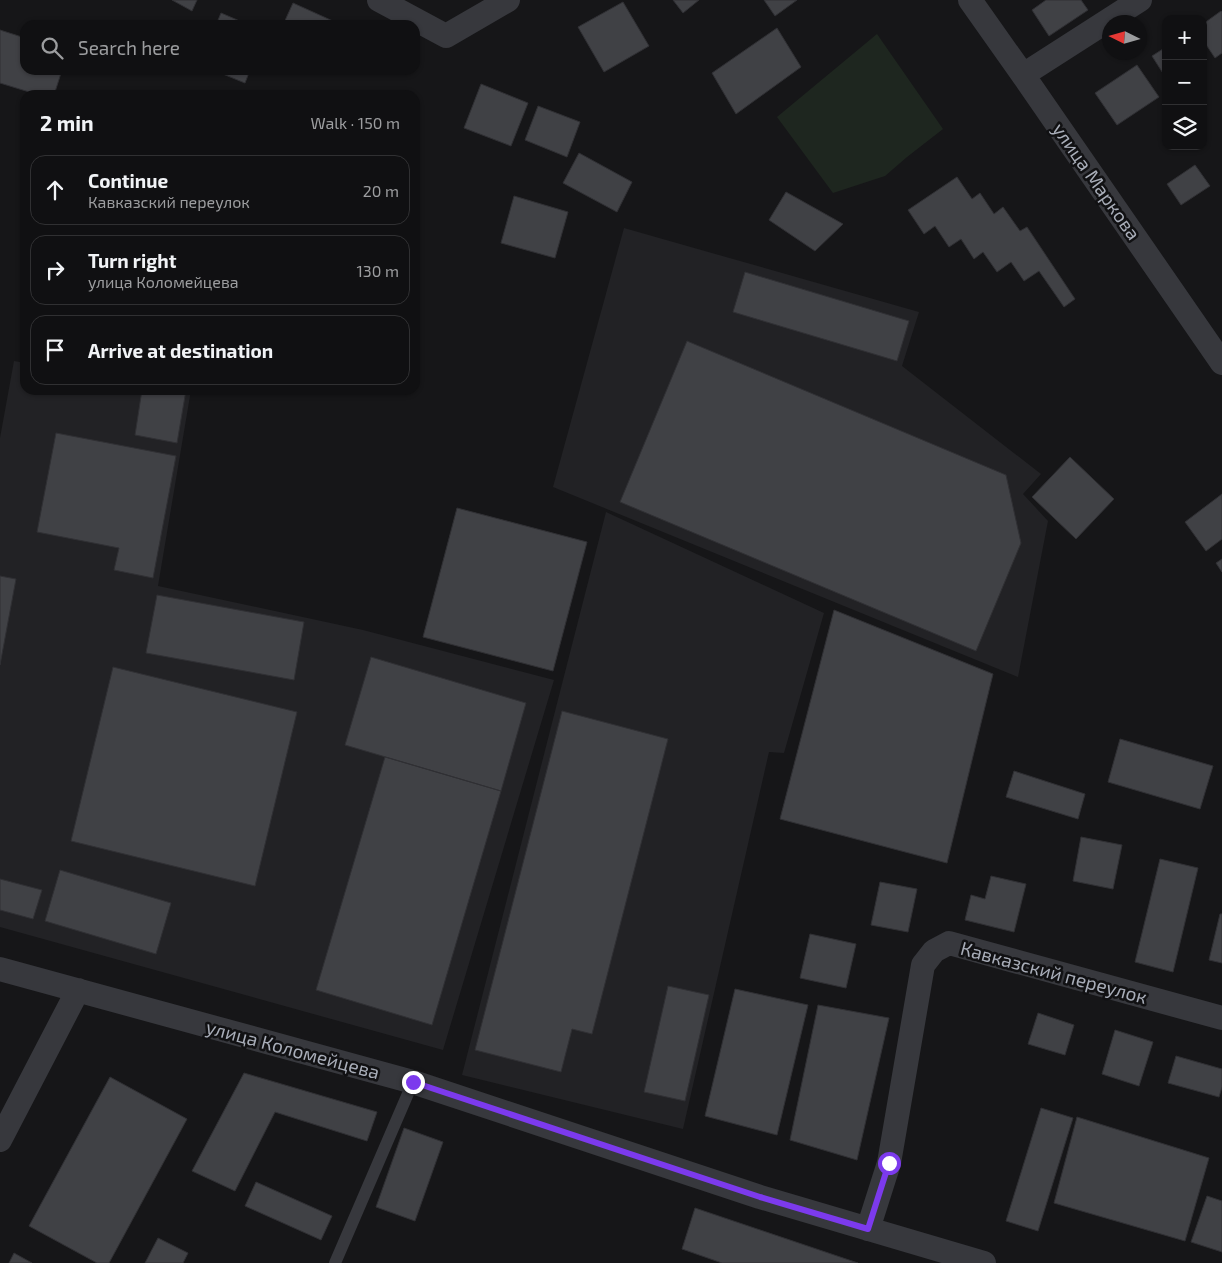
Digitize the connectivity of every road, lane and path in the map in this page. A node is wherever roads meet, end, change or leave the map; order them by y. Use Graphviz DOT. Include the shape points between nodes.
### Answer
graph roads {
  1 [pos="379,0"];
  2 [pos="508,0"];
  3 [pos="970,0"];
  4 [pos="1140,0"];
  5 [pos="416,20"];
  6 [pos="420,22"];
  7 [pos="1024,75"];
  8 [pos="1218,348"];
  9 [pos="0,969"];
  10 [pos="78,990"];
  11 [pos="1222,1018"];
  12 [pos="413,1082"];
  13 [pos="0,1140"];
  14 [pos="868,1229"];
  15 [pos="335,1263"];
  16 [pos="984,1263"];
  1 -- 5 [label="street"];
  2 -- 6 [label="street" via="446,36"];
  3 -- 7 [label="street, улица Маркова"];
  4 -- 7 [label="street"];
  7 -- 8 [label="street, улица Маркова"];
  9 -- 10 [label="street, улица Коломейцева"];
  10 -- 12 [label="street, улица Коломейцева"];
  10 -- 13 [label="street"];
  11 -- 14 [label="street, Кавказский переулок" via="949,943 934,951 923,965 889,1163"];
  12 -- 14 [label="street, улица Коломейцева" via="751,1194"];
  12 -- 15 [label="lane"];
  14 -- 16 [label="street, улица Коломейцева"];
}
